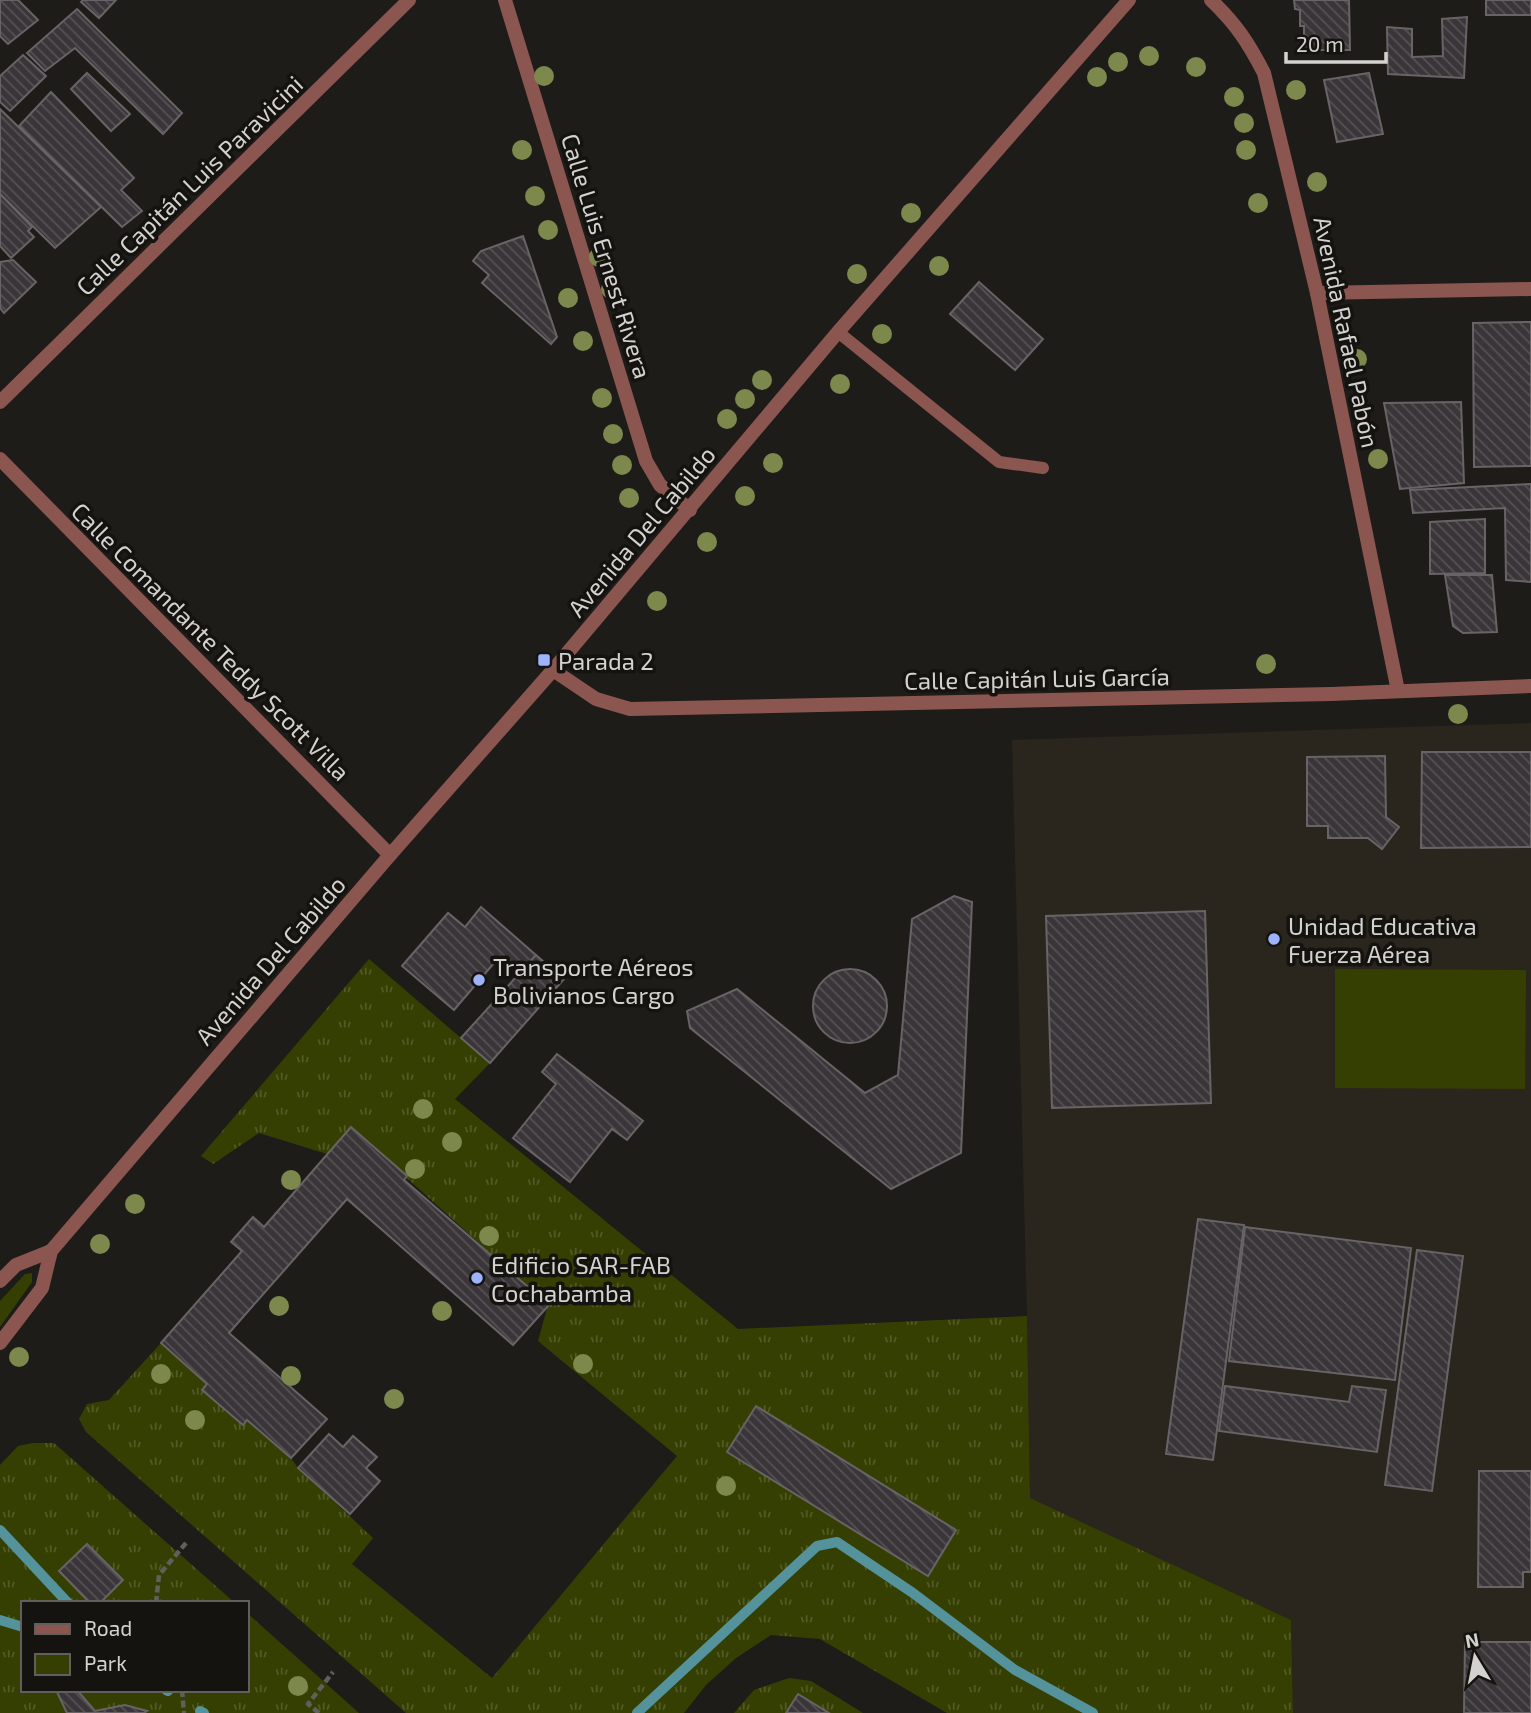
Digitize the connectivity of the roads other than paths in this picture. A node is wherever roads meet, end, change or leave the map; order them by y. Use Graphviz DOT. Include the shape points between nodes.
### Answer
graph roads {
  1 [pos="409,0"];
  2 [pos="505,0"];
  3 [pos="1129,0"];
  4 [pos="1210,0"];
  5 [pos="1531,289"];
  6 [pos="1317,293"];
  7 [pos="838,332"];
  8 [pos="0,402"];
  9 [pos="0,458"];
  10 [pos="1043,468"];
  11 [pos="690,510"];
  12 [pos="554,670"];
  13 [pos="1531,686"];
  14 [pos="1398,691"];
  15 [pos="390,855"];
  16 [pos="51,1251"];
  17 [pos="0,1281"];
  18 [pos="0,1343"];
  1 -- 8 [label="street, Calle Capitán Luis Paravicini"];
  2 -- 11 [label="street, Calle Luis Ernest Rivera" via="646,461 660,485"];
  3 -- 7 [label="street, Avenida Del Cabildo"];
  4 -- 6 [label="street, Avenida Rafael Pabón" via="1233,20 1264,73"];
  5 -- 6 [label="street"];
  6 -- 14 [label="street, Avenida Rafael Pabón"];
  7 -- 10 [label="lane" via="999,463"];
  7 -- 11 [label="street, Avenida Del Cabildo"];
  9 -- 15 [label="street, Calle Comandante Teddy Scott Villa"];
  11 -- 12 [label="street, Avenida Del Cabildo"];
  12 -- 14 [label="street, Calle Capitán Luis García" via="596,699 630,709"];
  12 -- 15 [label="street, Avenida Del Cabildo"];
  13 -- 14 [label="street, Calle Capitán Luis García"];
  15 -- 16 [label="street, Avenida Del Cabildo"];
  16 -- 17 [label="street, Avenida Del Cabildo" via="16,1265"];
  16 -- 18 [label="street, Avenida Del Cabildo" via="41,1288"];
}
